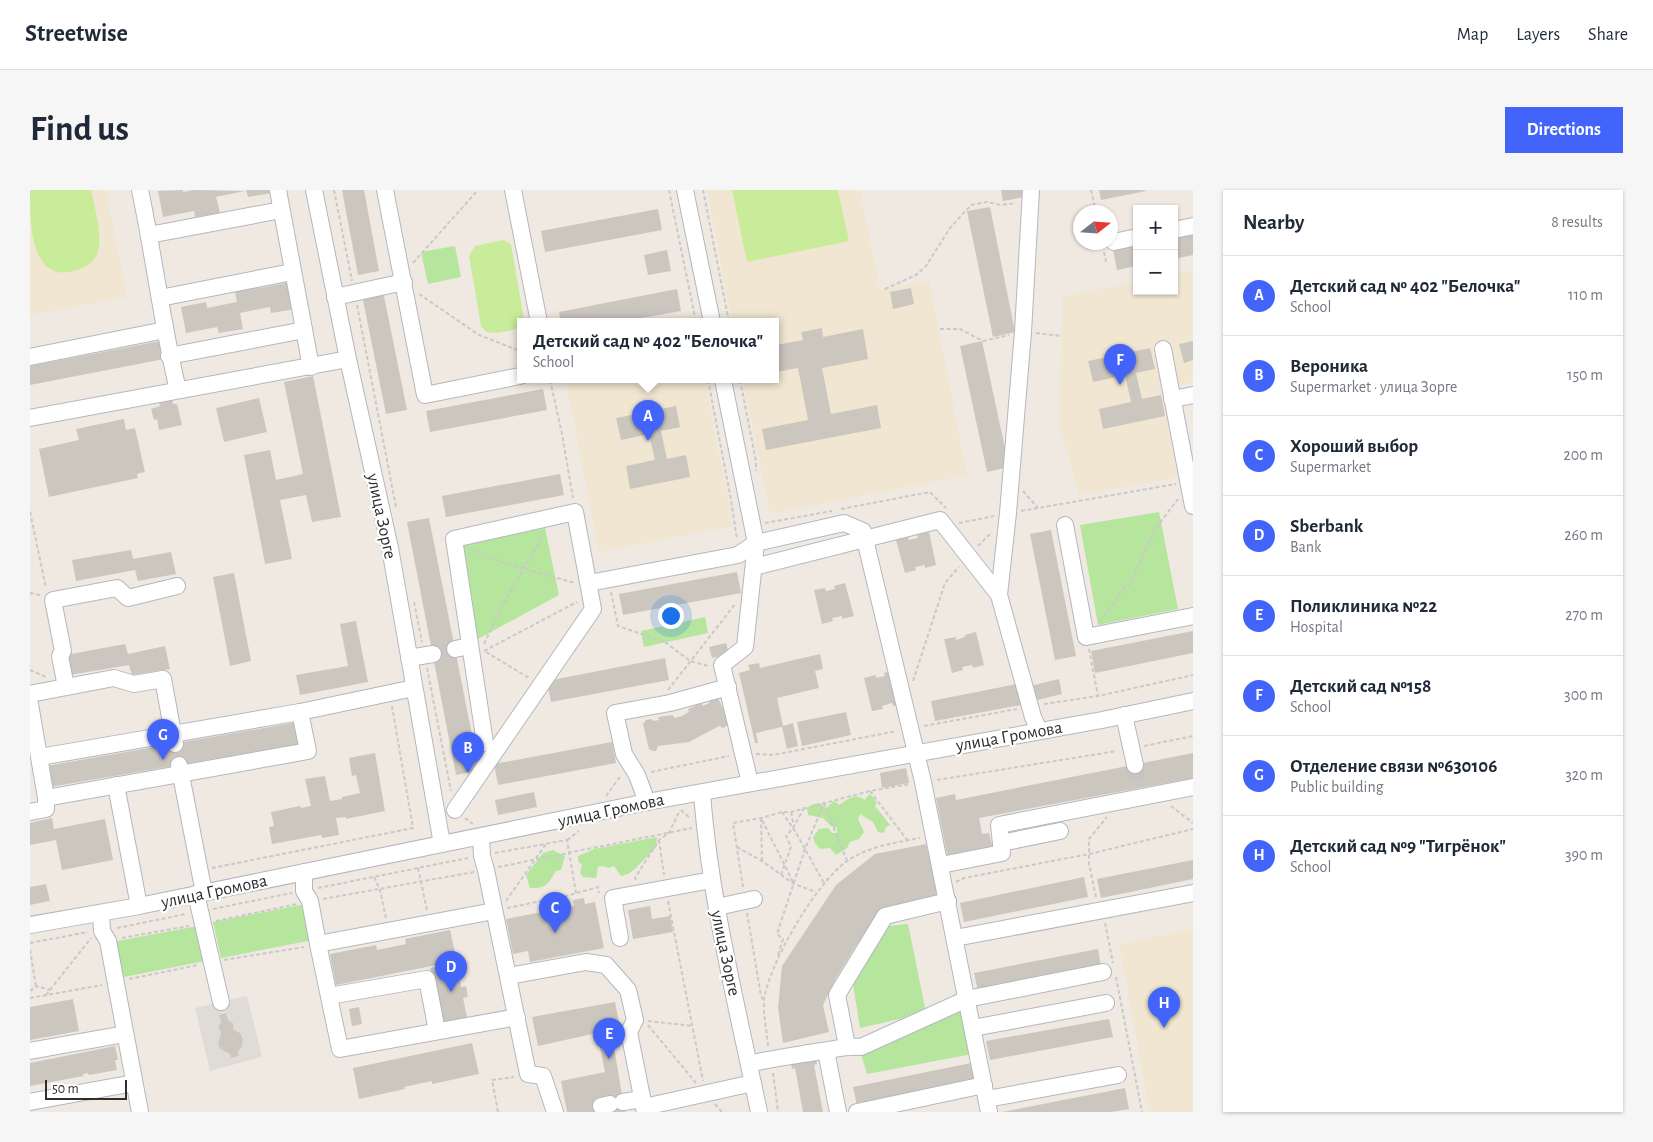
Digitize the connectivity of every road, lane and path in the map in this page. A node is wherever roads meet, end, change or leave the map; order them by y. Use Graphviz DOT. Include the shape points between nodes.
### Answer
graph roads {
  1 [pos="140,190"];
  2 [pos="278,190"];
  3 [pos="314,190"];
  4 [pos="334,190"];
  5 [pos="386,190"];
  6 [pos="478,190"];
  7 [pos="513,190"];
  8 [pos="669,190"];
  9 [pos="685,190"];
  10 [pos="703,190"];
  11 [pos="1092,190"];
  12 [pos="1031,195"];
  13 [pos="1095,205"];
  14 [pos="281,210"];
  15 [pos="1193,226"];
  16 [pos="1178,229"];
  17 [pos="149,235"];
  18 [pos="1133,238"];
  19 [pos="1118,241"];
  20 [pos="292,272"];
  21 [pos="403,280"];
  22 [pos="885,289"];
  23 [pos="354,292"];
  24 [pos="335,296"];
  25 [pos="160,298"];
  26 [pos="538,318"];
  27 [pos="695,318"];
  28 [pos="711,318"];
  29 [pos="728,318"];
  30 [pos="940,329"];
  31 [pos="165,330"];
  32 [pos="304,330"];
  33 [pos="1023,332"];
  34 [pos="1061,336"];
  35 [pos="1163,349"];
  36 [pos="517,350"];
  37 [pos="170,356"];
  38 [pos="30,357"];
  39 [pos="348,359"];
  40 [pos="310,367"];
  41 [pos="517,377"];
  42 [pos="551,383"];
  43 [pos="709,383"];
  44 [pos="724,383"];
  45 [pos="178,390"];
  46 [pos="1193,395"];
  47 [pos="1172,399"];
  48 [pos="30,418"];
  49 [pos="1012,477"];
  50 [pos="1190,483"];
  51 [pos="1193,506"];
  52 [pos="396,508"];
  53 [pos="1038,508"];
  54 [pos="947,509"];
  55 [pos="30,512"];
  56 [pos="575,512"];
  57 [pos="1008,513"];
  58 [pos="554,516"];
  59 [pos="953,522"];
  60 [pos="1065,525"];
  61 [pos="753,526"];
  62 [pos="454,539"];
  63 [pos="865,539"];
  64 [pos="756,543"];
  65 [pos="738,555"];
  66 [pos="969,556"];
  67 [pos="754,567"];
  68 [pos="524,568"];
  69 [pos="609,580"];
  70 [pos="177,586"];
  71 [pos="590,589"];
  72 [pos="30,593"];
  73 [pos="999,595"];
  74 [pos="413,596"];
  75 [pos="738,600"];
  76 [pos="1193,616"];
  77 [pos="1094,636"];
  78 [pos="469,649"];
  79 [pos="422,656"];
  80 [pos="690,662"];
  81 [pos="708,666"];
  82 [pos="1193,675"];
  83 [pos="913,681"];
  84 [pos="541,684"];
  85 [pos="66,687"];
  86 [pos="414,688"];
  87 [pos="728,688"];
  88 [pos="30,694"];
  89 [pos="390,694"];
  90 [pos="1098,696"];
  91 [pos="1193,702"];
  92 [pos="30,704"];
  93 [pos="656,705"];
  94 [pos="1030,706"];
  95 [pos="300,712"];
  96 [pos="1124,715"];
  97 [pos="910,728"];
  98 [pos="1038,731"];
  99 [pos="1193,736"];
  100 [pos="174,739"];
  101 [pos="485,743"];
  102 [pos="743,754"];
  103 [pos="916,754"];
  104 [pos="40,757"];
  105 [pos="1133,757"];
  106 [pos="180,769"];
  107 [pos="637,775"];
  108 [pos="923,782"];
  109 [pos="750,783"];
  110 [pos="116,785"];
  111 [pos="1193,787"];
  112 [pos="870,791"];
  113 [pos="702,793"];
  114 [pos="1145,793"];
  115 [pos="46,798"];
  116 [pos="603,800"];
  117 [pos="647,802"];
  118 [pos="1107,803"];
  119 [pos="824,804"];
  120 [pos="804,808"];
  121 [pos="680,809"];
  122 [pos="455,810"];
  123 [pos="30,812"];
  124 [pos="782,812"];
  125 [pos="791,812"];
  126 [pos="761,818"];
  127 [pos="1193,823"];
  128 [pos="693,828"];
  129 [pos="794,829"];
  130 [pos="1193,829"];
  131 [pos="478,831"];
  132 [pos="1060,831"];
  133 [pos="670,833"];
  134 [pos="935,835"];
  135 [pos="659,840"];
  136 [pos="908,841"];
  137 [pos="1001,843"];
  138 [pos="442,844"];
  139 [pos="546,844"];
  140 [pos="737,847"];
  141 [pos="806,849"];
  142 [pos="570,853"];
  143 [pos="1088,854"];
  144 [pos="535,860"];
  145 [pos="762,861"];
  146 [pos="847,861"];
  147 [pos="484,863"];
  148 [pos="785,864"];
  149 [pos="941,865"];
  150 [pos="418,868"];
  151 [pos="200,870"];
  152 [pos="304,872"];
  153 [pos="781,874"];
  154 [pos="374,877"];
  155 [pos="712,880"];
  156 [pos="420,882"];
  157 [pos="794,884"];
  158 [pos="824,884"];
  159 [pos="665,887"];
  160 [pos="380,890"];
  161 [pos="816,892"];
  162 [pos="576,893"];
  163 [pos="638,893"];
  164 [pos="1193,893"];
  165 [pos="200,894"];
  166 [pos="946,894"];
  167 [pos="307,896"];
  168 [pos="600,896"];
  169 [pos="750,900"];
  170 [pos="139,906"];
  171 [pos="717,907"];
  172 [pos="497,910"];
  173 [pos="1102,910"];
  174 [pos="101,913"];
  175 [pos="202,917"];
  176 [pos="430,922"];
  177 [pos="30,926"];
  178 [pos="388,930"];
  179 [pos="102,934"];
  180 [pos="620,938"];
  181 [pos="955,938"];
  182 [pos="30,943"];
  183 [pos="318,944"];
  184 [pos="30,950"];
  185 [pos="777,959"];
  186 [pos="1111,971"];
  187 [pos="509,976"];
  188 [pos="108,984"];
  189 [pos="36,986"];
  190 [pos="50,990"];
  191 [pos="30,991"];
  192 [pos="46,995"];
  193 [pos="329,996"];
  194 [pos="30,998"];
  195 [pos="967,999"];
  196 [pos="764,1001"];
  197 [pos="221,1002"];
  198 [pos="1106,1003"];
  199 [pos="517,1017"];
  200 [pos="693,1026"];
  201 [pos="973,1028"];
  202 [pos="437,1031"];
  203 [pos="125,1034"];
  204 [pos="846,1046"];
  205 [pos="826,1051"];
  206 [pos="30,1052"];
  207 [pos="769,1059"];
  208 [pos="749,1064"];
  209 [pos="528,1074"];
  210 [pos="1118,1075"];
  211 [pos="753,1082"];
  212 [pos="134,1083"];
  213 [pos="705,1093"];
  214 [pos="987,1099"];
  215 [pos="30,1102"];
  216 [pos="611,1104"];
  217 [pos="643,1106"];
  218 [pos="140,1112"];
  219 [pos="498,1112"];
  220 [pos="555,1112"];
  221 [pos="759,1112"];
  222 [pos="778,1112"];
  223 [pos="838,1112"];
  224 [pos="857,1112"];
  225 [pos="1142,1112"];
  1 -- 17 [label="street"];
  2 -- 14 [label="street"];
  3 -- 24 [label="street, улица Зорге"];
  4 -- 23 [label="path"];
  5 -- 21 [label="street"];
  6 -- 21 [label="path" via="421,252"];
  7 -- 26 [label="street"];
  8 -- 27 [label="path"];
  9 -- 28 [label="street"];
  10 -- 29 [label="path"];
  11 -- 13 [label="path"];
  12 -- 22 [label="path" via="1001,205 987,202 971,205 950,228 926,266 916,275"];
  12 -- 33 [label="street"];
  14 -- 17 [label="street"];
  14 -- 20 [label="street"];
  15 -- 16 [label="street"];
  17 -- 25 [label="street"];
  18 -- 19 [label="street"];
  20 -- 25 [label="street"];
  20 -- 32 [label="street"];
  21 -- 23 [label="street"];
  21 -- 36 [label="path" via="479,335"];
  21 -- 41 [label="street" via="425,395"];
  23 -- 24 [label="street"];
  23 -- 52 [label="path"];
  24 -- 39 [label="street, улица Зорге"];
  25 -- 31 [label="street"];
  30 -- 33 [label="path" via="960,329 983,341"];
  31 -- 37 [label="street"];
  31 -- 38 [label="street"];
  32 -- 37 [label="street"];
  32 -- 40 [label="street"];
  33 -- 34 [label="path"];
  33 -- 49 [label="street"];
  35 -- 47 [label="street"];
  37 -- 45 [label="street"];
  39 -- 40 [label="street"];
  39 -- 79 [label="street, улица Зорге" via="390,548"];
  40 -- 45 [label="street"];
  42 -- 56 [label="path"];
  43 -- 65 [label="path"];
  44 -- 61 [label="street"];
  45 -- 48 [label="street"];
  46 -- 47 [label="street"];
  47 -- 50 [label="street"];
  49 -- 53 [label="path"];
  49 -- 57 [label="street"];
  50 -- 51 [label="street"];
  50 -- 53 [label="path"];
  50 -- 77 [label="path" via="1156,528 1130,584 1123,588 1107,614 1100,619"];
  53 -- 57 [label="path"];
  54 -- 61 [label="path" via="930,492"];
  55 -- 72 [label="path" via="48,597"];
  56 -- 58 [label="street"];
  56 -- 71 [label="street"];
  57 -- 59 [label="path"];
  57 -- 66 [label="path"];
  57 -- 73 [label="street"];
  58 -- 62 [label="street"];
  58 -- 68 [label="path"];
  59 -- 63 [label="street" via="940,520"];
  59 -- 66 [label="street"];
  60 -- 77 [label="street"];
  61 -- 64 [label="street"];
  62 -- 68 [label="path" via="471,550"];
  62 -- 78 [label="street"];
  63 -- 64 [label="street" via="863,531 844,523"];
  63 -- 67 [label="street"];
  63 -- 97 [label="street"];
  64 -- 65 [label="street"];
  64 -- 67 [label="street"];
  65 -- 69 [label="street"];
  66 -- 73 [label="street"];
  66 -- 83 [label="path" via="945,583"];
  67 -- 87 [label="street" via="745,647 722,665"];
  68 -- 71 [label="path"];
  68 -- 78 [label="path" via="484,644"];
  69 -- 71 [label="street"];
  69 -- 80 [label="path" via="618,626 665,642"];
  70 -- 85 [label="street" via="128,598 117,588 54,600"];
  71 -- 78 [label="path"];
  71 -- 84 [label="street" via="593,609"];
  73 -- 94 [label="street"];
  74 -- 79 [label="path"];
  75 -- 80 [label="path"];
  76 -- 77 [label="street"];
  77 -- 90 [label="path"];
  78 -- 84 [label="path"];
  78 -- 101 [label="street"];
  79 -- 86 [label="street, улица Зорге"];
  79 -- 122 [label="path"];
  80 -- 81 [label="path"];
  80 -- 93 [label="path"];
  82 -- 90 [label="path"];
  84 -- 122 [label="street"];
  85 -- 88 [label="street"];
  85 -- 100 [label="street" via="114,678 134,684 164,679"];
  86 -- 89 [label="street"];
  86 -- 138 [label="street, улица Зорге"];
  87 -- 93 [label="street"];
  87 -- 102 [label="street"];
  89 -- 95 [label="street"];
  89 -- 151 [label="path" via="413,828"];
  90 -- 94 [label="path"];
  91 -- 96 [label="street, улица Громова"];
  92 -- 104 [label="street"];
  93 -- 107 [label="street" via="615,713 624,754"];
  94 -- 97 [label="path"];
  94 -- 98 [label="street"];
  95 -- 100 [label="street"];
  95 -- 106 [label="street" via="308,752"];
  96 -- 98 [label="street, улица Громова"];
  96 -- 105 [label="street"];
  97 -- 102 [label="path" via="772,754"];
  97 -- 103 [label="street"];
  98 -- 103 [label="street, улица Громова"];
  99 -- 105 [label="path"];
  100 -- 104 [label="street"];
  102 -- 107 [label="path"];
  102 -- 109 [label="street"];
  103 -- 108 [label="street"];
  103 -- 109 [label="street, улица Громова"];
  104 -- 115 [label="street"];
  105 -- 108 [label="path"];
  106 -- 110 [label="street"];
  106 -- 151 [label="street"];
  107 -- 116 [label="path" via="619,778"];
  107 -- 117 [label="street"];
  108 -- 112 [label="path"];
  108 -- 134 [label="street"];
  109 -- 113 [label="street, улица Громова"];
  110 -- 115 [label="street"];
  110 -- 170 [label="street"];
  111 -- 114 [label="street"];
  112 -- 119 [label="path"];
  112 -- 136 [label="path"];
  113 -- 117 [label="street, улица Громова"];
  113 -- 155 [label="street, улица Зорге"];
  114 -- 118 [label="street"];
  114 -- 127 [label="path"];
  115 -- 123 [label="street" via="46,809"];
  117 -- 131 [label="street, улица Громова"];
  118 -- 137 [label="street" via="999,825"];
  118 -- 143 [label="path" via="1110,814 1089,839"];
  119 -- 120 [label="path"];
  119 -- 141 [label="path"];
  119 -- 146 [label="path"];
  120 -- 125 [label="path"];
  120 -- 129 [label="path"];
  121 -- 133 [label="path"];
  122 -- 131 [label="path"];
  124 -- 125 [label="path"];
  124 -- 126 [label="path"];
  124 -- 129 [label="path"];
  125 -- 129 [label="path"];
  126 -- 140 [label="path" via="734,823"];
  126 -- 145 [label="path"];
  126 -- 148 [label="path"];
  128 -- 133 [label="path"];
  129 -- 141 [label="path"];
  129 -- 148 [label="path" via="786,836 791,847"];
  130 -- 143 [label="path"];
  131 -- 138 [label="street, улица Громова"];
  131 -- 147 [label="street"];
  132 -- 137 [label="street"];
  133 -- 135 [label="path"];
  133 -- 142 [label="path"];
  134 -- 136 [label="path"];
  134 -- 149 [label="street"];
  135 -- 159 [label="path"];
  135 -- 163 [label="path" via="636,878"];
  136 -- 146 [label="path" via="872,848"];
  137 -- 149 [label="street" via="1002,853"];
  138 -- 152 [label="street, улица Громова"];
  139 -- 142 [label="path" via="567,840"];
  139 -- 144 [label="path"];
  139 -- 147 [label="path"];
  140 -- 145 [label="path"];
  140 -- 169 [label="path"];
  141 -- 157 [label="path"];
  141 -- 158 [label="path"];
  142 -- 144 [label="path"];
  142 -- 162 [label="path"];
  143 -- 166 [label="path" via="964,878"];
  143 -- 173 [label="path" via="1090,873"];
  144 -- 147 [label="path"];
  144 -- 172 [label="path"];
  145 -- 153 [label="path"];
  146 -- 158 [label="path"];
  147 -- 150 [label="path"];
  147 -- 156 [label="path"];
  147 -- 172 [label="street"];
  148 -- 153 [label="path"];
  148 -- 157 [label="path"];
  149 -- 166 [label="street"];
  150 -- 154 [label="path"];
  150 -- 156 [label="path"];
  151 -- 165 [label="street"];
  152 -- 165 [label="street, улица Громова"];
  152 -- 167 [label="street"];
  153 -- 157 [label="path"];
  154 -- 160 [label="path"];
  154 -- 167 [label="path"];
  155 -- 159 [label="street"];
  155 -- 171 [label="street, улица Зорге"];
  156 -- 160 [label="path"];
  156 -- 176 [label="path"];
  157 -- 161 [label="path"];
  157 -- 185 [label="path" via="777,934 783,940"];
  158 -- 161 [label="path"];
  159 -- 163 [label="street"];
  159 -- 200 [label="path"];
  160 -- 167 [label="path"];
  160 -- 178 [label="path"];
  161 -- 185 [label="path"];
  162 -- 168 [label="path" via="598,887"];
  162 -- 172 [label="path"];
  163 -- 180 [label="street" via="613,898"];
  164 -- 173 [label="street"];
  165 -- 170 [label="street, улица Громова"];
  165 -- 175 [label="street"];
  166 -- 181 [label="street"];
  166 -- 204 [label="street" via="886,916 836,995"];
  167 -- 175 [label="path"];
  167 -- 175 [label="path"];
  167 -- 183 [label="street"];
  169 -- 171 [label="street"];
  169 -- 196 [label="path"];
  170 -- 174 [label="street, улица Громова"];
  171 -- 208 [label="street, улица Зорге"];
  172 -- 176 [label="street"];
  172 -- 187 [label="street"];
  173 -- 181 [label="street"];
  173 -- 186 [label="path"];
  174 -- 177 [label="street, улица Громова"];
  174 -- 179 [label="street"];
  175 -- 179 [label="path"];
  175 -- 179 [label="path"];
  175 -- 197 [label="street"];
  176 -- 178 [label="street"];
  178 -- 183 [label="street"];
  179 -- 182 [label="path"];
  179 -- 190 [label="path"];
  179 -- 203 [label="street"];
  181 -- 195 [label="street"];
  183 -- 193 [label="street"];
  184 -- 189 [label="path"];
  185 -- 196 [label="path"];
  186 -- 195 [label="street"];
  186 -- 225 [label="path"];
  187 -- 199 [label="street"];
  187 -- 217 [label="street" via="586,962 606,965 628,990 635,1020 629,1032"];
  188 -- 192 [label="path"];
  189 -- 190 [label="path"];
  189 -- 191 [label="path"];
  190 -- 192 [label="path"];
  192 -- 194 [label="path"];
  193 -- 202 [label="street" via="427,979"];
  193 -- 202 [label="street" via="340,1049"];
  195 -- 201 [label="street"];
  195 -- 204 [label="street" via="861,1047"];
  196 -- 207 [label="path"];
  198 -- 201 [label="street"];
  199 -- 202 [label="street"];
  199 -- 209 [label="street"];
  200 -- 213 [label="path"];
  200 -- 213 [label="path" via="645,1021"];
  201 -- 214 [label="street"];
  203 -- 206 [label="street"];
  203 -- 212 [label="street"];
  204 -- 205 [label="street"];
  205 -- 207 [label="street"];
  205 -- 223 [label="street"];
  207 -- 208 [label="street"];
  207 -- 222 [label="path"];
  208 -- 211 [label="street, улица Зорге"];
  209 -- 219 [label="path" via="492,1080"];
  209 -- 220 [label="street" via="543,1076"];
  210 -- 214 [label="street"];
  211 -- 213 [label="street"];
  211 -- 221 [label="street, улица Зорге"];
  212 -- 215 [label="street"];
  212 -- 218 [label="street"];
  213 -- 217 [label="street"];
  214 -- 224 [label="street"];
  216 -- 217 [label="street"];
}
